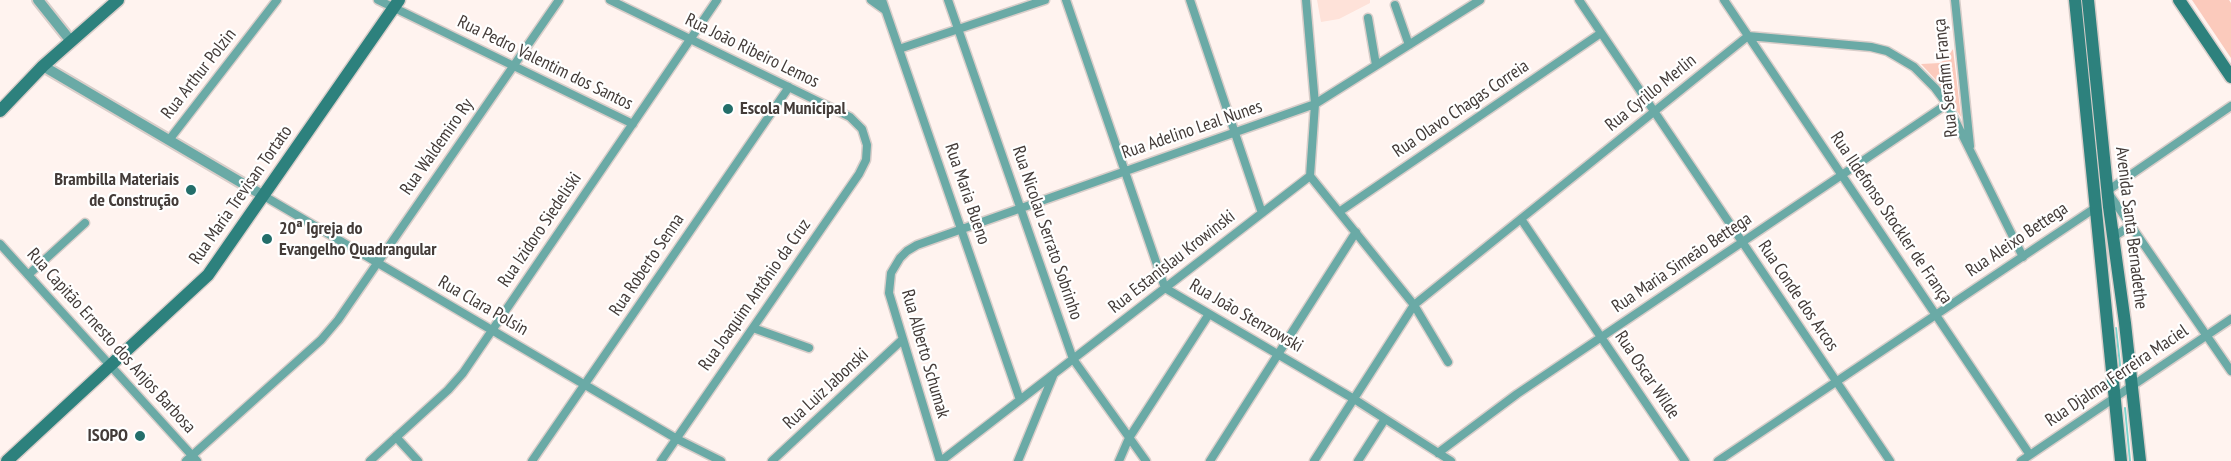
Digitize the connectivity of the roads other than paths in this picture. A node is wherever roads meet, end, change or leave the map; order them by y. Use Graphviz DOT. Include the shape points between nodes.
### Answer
graph roads {
  1 [pos="38,0"];
  2 [pos="118,0"];
  3 [pos="277,0"];
  4 [pos="378,0"];
  5 [pos="559,0"];
  6 [pos="610,0"];
  7 [pos="717,0"];
  8 [pos="871,0"];
  9 [pos="882,0"];
  10 [pos="948,0"];
  11 [pos="1045,0"];
  12 [pos="1066,0"];
  13 [pos="1190,0"];
  14 [pos="1306,0"];
  15 [pos="1480,0"];
  16 [pos="1579,0"];
  17 [pos="1724,0"];
  18 [pos="1954,0"];
  19 [pos="2075,0"];
  20 [pos="2088,0"];
  21 [pos="2179,0"];
  22 [pos="396,4"];
  23 [pos="1395,5"];
  24 [pos="885,10"];
  25 [pos="1368,18"];
  26 [pos="958,29"];
  27 [pos="1601,33"];
  28 [pos="1748,36"];
  29 [pos="691,39"];
  30 [pos="70,40"];
  31 [pos="1409,45"];
  32 [pos="899,49"];
  33 [pos="1376,65"];
  34 [pos="43,66"];
  35 [pos="513,66"];
  36 [pos="2231,77"];
  37 [pos="789,87"];
  38 [pos="1315,104"];
  39 [pos="1947,104"];
  40 [pos="2231,106"];
  41 [pos="0,111"];
  42 [pos="1654,112"];
  43 [pos="633,124"];
  44 [pos="1235,133"];
  45 [pos="169,140"];
  46 [pos="867,145"];
  47 [pos="1971,152"];
  48 [pos="1125,171"];
  49 [pos="1841,175"];
  50 [pos="1310,176"];
  51 [pos="2107,191"];
  52 [pos="264,196"];
  53 [pos="2095,207"];
  54 [pos="1021,208"];
  55 [pos="1339,212"];
  56 [pos="1262,213"];
  57 [pos="1521,219"];
  58 [pos="85,223"];
  59 [pos="2132,225"];
  60 [pos="961,230"];
  61 [pos="1356,232"];
  62 [pos="2113,237"];
  63 [pos="1742,242"];
  64 [pos="0,244"];
  65 [pos="2023,257"];
  66 [pos="900,258"];
  67 [pos="378,263"];
  68 [pos="28,275"];
  69 [pos="1166,288"];
  70 [pos="1414,305"];
  71 [pos="1209,314"];
  72 [pos="1935,315"];
  73 [pos="2231,319"];
  74 [pos="753,328"];
  75 [pos="492,330"];
  76 [pos="2207,335"];
  77 [pos="1601,337"];
  78 [pos="902,340"];
  79 [pos="809,348"];
  80 [pos="1278,354"];
  81 [pos="1073,359"];
  82 [pos="1448,362"];
  83 [pos="111,366"];
  84 [pos="2231,371"];
  85 [pos="1054,374"];
  86 [pos="1836,382"];
  87 [pos="585,385"];
  88 [pos="2132,386"];
  89 [pos="2114,398"];
  90 [pos="1354,399"];
  91 [pos="1020,400"];
  92 [pos="1385,419"];
  93 [pos="396,437"];
  94 [pos="1129,438"];
  95 [pos="676,439"];
  96 [pos="1438,453"];
  97 [pos="2030,455"];
  98 [pos="192,459"];
  99 [pos="7,461"];
  100 [pos="370,461"];
  101 [pos="418,461"];
  102 [pos="532,461"];
  103 [pos="661,461"];
  104 [pos="722,461"];
  105 [pos="772,461"];
  106 [pos="940,461"];
  107 [pos="1018,461"];
  108 [pos="1119,461"];
  109 [pos="1146,461"];
  110 [pos="1210,461"];
  111 [pos="1314,461"];
  112 [pos="1359,461"];
  113 [pos="1451,461"];
  114 [pos="1685,461"];
  115 [pos="1718,461"];
  116 [pos="1890,461"];
  117 [pos="2021,461"];
  118 [pos="2121,461"];
  119 [pos="2140,461"];
  1 -- 30 [label="street"];
  2 -- 30 [label="main road"];
  3 -- 45 [label="street, Rua Arthur Polzin"];
  4 -- 22 [label="street, Rua Pedro Valentim dos Santos"];
  5 -- 35 [label="street, Rua Waldemiro Ry"];
  6 -- 29 [label="street, Rua João Ribeiro Lemos"];
  7 -- 29 [label="street, Rua Izidoro Siedeliski"];
  8 -- 24 [label="street"];
  9 -- 24 [label="street, Rua Maria Bueno"];
  10 -- 26 [label="street, Rua Nicolau Serrato Sobrinho"];
  11 -- 26 [label="street"];
  12 -- 48 [label="street, Rua João Stenzowski"];
  13 -- 44 [label="street"];
  14 -- 38 [label="street"];
  15 -- 31 [label="street, Rua Adelino Leal Nunes"];
  16 -- 27 [label="street, Rua Conde dos Arcos"];
  17 -- 28 [label="street, Rua Ildefonso Stockler de França"];
  18 -- 47 [label="street, Rua Serafim França"];
  19 -- 53 [label="main road, Avenida Santa Bernadethe"];
  20 -- 51 [label="main road, Avenida Santa Bernadethe"];
  21 -- 36 [label="main road"];
  22 -- 35 [label="street, Rua Pedro Valentim dos Santos"];
  22 -- 52 [label="main road, Rua Maria Trevisan Tortato"];
  23 -- 31 [label="street"];
  24 -- 32 [label="street, Rua Maria Bueno"];
  25 -- 33 [label="street"];
  26 -- 32 [label="street"];
  26 -- 54 [label="street, Rua Nicolau Serrato Sobrinho"];
  27 -- 42 [label="street, Rua Conde dos Arcos"];
  27 -- 55 [label="street, Rua Olavo Chagas Correia"];
  28 -- 39 [label="street" via="1887,51 1919,72"];
  28 -- 42 [label="street, Rua Cyrillo Merlin"];
  28 -- 49 [label="street, Rua Ildefonso Stockler de França"];
  29 -- 37 [label="street, Rua João Ribeiro Lemos"];
  29 -- 43 [label="street, Rua Izidoro Siedeliski"];
  30 -- 34 [label="main road"];
  31 -- 33 [label="street, Rua Adelino Leal Nunes"];
  32 -- 60 [label="street, Rua Maria Bueno"];
  33 -- 38 [label="street, Rua Adelino Leal Nunes"];
  34 -- 41 [label="main road"];
  34 -- 45 [label="street, Rua Clara Polsin"];
  35 -- 43 [label="street, Rua Pedro Valentim dos Santos"];
  35 -- 67 [label="street, Rua Waldemiro Ry"];
  37 -- 46 [label="street, Rua João Ribeiro Lemos" via="850,117 862,129"];
  37 -- 87 [label="street, Rua Roberto Senna"];
  38 -- 44 [label="street, Rua Adelino Leal Nunes"];
  38 -- 50 [label="street"];
  39 -- 47 [label="street"];
  39 -- 49 [label="street, Rua Maria Simeão Bettega"];
  40 -- 51 [label="street"];
  42 -- 57 [label="street, Rua Cyrillo Merlin"];
  42 -- 63 [label="street, Rua Conde dos Arcos"];
  43 -- 75 [label="street, Rua Izidoro Siedeliski"];
  44 -- 48 [label="street, Rua Adelino Leal Nunes"];
  44 -- 56 [label="street"];
  45 -- 52 [label="street, Rua Clara Polsin"];
  46 -- 74 [label="street, Rua Joaquim Antônio da Cruz" via="866,160 859,174"];
  47 -- 65 [label="street"];
  48 -- 54 [label="street, Rua Adelino Leal Nunes"];
  48 -- 69 [label="street, Rua João Stenzowski"];
  49 -- 63 [label="street, Rua Maria Simeão Bettega"];
  49 -- 72 [label="street, Rua Ildefonso Stockler de França"];
  50 -- 55 [label="street"];
  50 -- 56 [label="street, Rua Estanislau Krowinski"];
  51 -- 59 [label="street"];
  51 -- 62 [label="main road, Avenida Santa Bernadethe"];
  52 -- 67 [label="street, Rua Clara Polsin"];
  52 -- 83 [label="main road, Rua Maria Trevisan Tortato" via="208,275"];
  53 -- 65 [label="street, Rua Aleixo Bettega"];
  53 -- 89 [label="main road, Avenida Santa Bernadethe"];
  54 -- 60 [label="street, Rua Adelino Leal Nunes"];
  54 -- 81 [label="street, Rua Nicolau Serrato Sobrinho"];
  55 -- 61 [label="street"];
  56 -- 69 [label="street, Rua Estanislau Krowinski"];
  57 -- 70 [label="street, Rua Cyrillo Merlin"];
  57 -- 77 [label="street, Rua Oscar Wilde"];
  58 -- 68 [label="street"];
  59 -- 62 [label="street"];
  59 -- 76 [label="street"];
  60 -- 66 [label="street, Rua Adelino Leal Nunes" via="917,245"];
  60 -- 91 [label="street, Rua Maria Bueno"];
  61 -- 70 [label="street"];
  61 -- 80 [label="street"];
  62 -- 88 [label="main road, Avenida Santa Bernadethe"];
  63 -- 77 [label="street, Rua Maria Simeão Bettega"];
  63 -- 86 [label="street, Rua Conde dos Arcos"];
  64 -- 68 [label="street, Rua Capitão Ernesto dos Anjos Barbosa"];
  65 -- 72 [label="street, Rua Aleixo Bettega"];
  66 -- 78 [label="street, Rua Alberto Schumak" via="888,284"];
  67 -- 75 [label="street, Rua Clara Polsin"];
  67 -- 98 [label="street, Rua Waldemiro Ry" via="325,335"];
  68 -- 83 [label="street, Rua Capitão Ernesto dos Anjos Barbosa"];
  69 -- 71 [label="street, Rua João Stenzowski"];
  69 -- 81 [label="street, Rua Estanislau Krowinski"];
  70 -- 82 [label="street"];
  70 -- 90 [label="street, Rua Cyrillo Merlin"];
  71 -- 80 [label="street, Rua João Stenzowski"];
  71 -- 94 [label="street"];
  72 -- 86 [label="street, Rua Aleixo Bettega"];
  72 -- 97 [label="street, Rua Ildefonso Stockler de França"];
  73 -- 76 [label="street, Rua Djalma Ferreira Maciel"];
  74 -- 79 [label="street"];
  74 -- 95 [label="street, Rua Joaquim Antônio da Cruz"];
  75 -- 87 [label="street, Rua Clara Polsin"];
  75 -- 93 [label="street, Rua Izidoro Siedeliski" via="452,386"];
  76 -- 84 [label="street"];
  76 -- 88 [label="street, Rua Djalma Ferreira Maciel"];
  77 -- 96 [label="street, Rua Maria Simeão Bettega"];
  77 -- 114 [label="street, Rua Oscar Wilde"];
  78 -- 105 [label="street, Rua Luiz Jabonski"];
  78 -- 106 [label="street, Rua Alberto Schumak"];
  80 -- 90 [label="street, Rua João Stenzowski"];
  80 -- 110 [label="street"];
  81 -- 85 [label="street, Rua Estanislau Krowinski"];
  81 -- 94 [label="street, Rua Nicolau Serrato Sobrinho"];
  83 -- 98 [label="street, Rua Capitão Ernesto dos Anjos Barbosa"];
  83 -- 99 [label="main road, Rua Maria Trevisan Tortato"];
  85 -- 91 [label="street, Rua Estanislau Krowinski"];
  85 -- 107 [label="street"];
  86 -- 115 [label="street, Rua Aleixo Bettega"];
  86 -- 116 [label="street, Rua Conde dos Arcos"];
  87 -- 95 [label="street, Rua Clara Polsin"];
  87 -- 102 [label="street, Rua Roberto Senna"];
  88 -- 89 [label="street, Rua Djalma Ferreira Maciel"];
  88 -- 119 [label="main road, Avenida Santa Bernadethe"];
  89 -- 97 [label="street, Rua Djalma Ferreira Maciel"];
  89 -- 118 [label="main road, Avenida Santa Bernadethe"];
  90 -- 92 [label="street, Rua João Stenzowski"];
  90 -- 111 [label="street, Rua Cyrillo Merlin"];
  91 -- 106 [label="street, Rua Estanislau Krowinski"];
  92 -- 96 [label="street, Rua João Stenzowski"];
  92 -- 112 [label="street"];
  93 -- 100 [label="street, Rua Izidoro Siedeliski"];
  93 -- 101 [label="street"];
  94 -- 108 [label="street"];
  94 -- 109 [label="street, Rua Nicolau Serrato Sobrinho"];
  95 -- 103 [label="street, Rua Joaquim Antônio da Cruz"];
  95 -- 104 [label="street, Rua Clara Polsin"];
  96 -- 113 [label="street, Rua João Stenzowski"];
  97 -- 117 [label="street, Rua Djalma Ferreira Maciel"];
}
